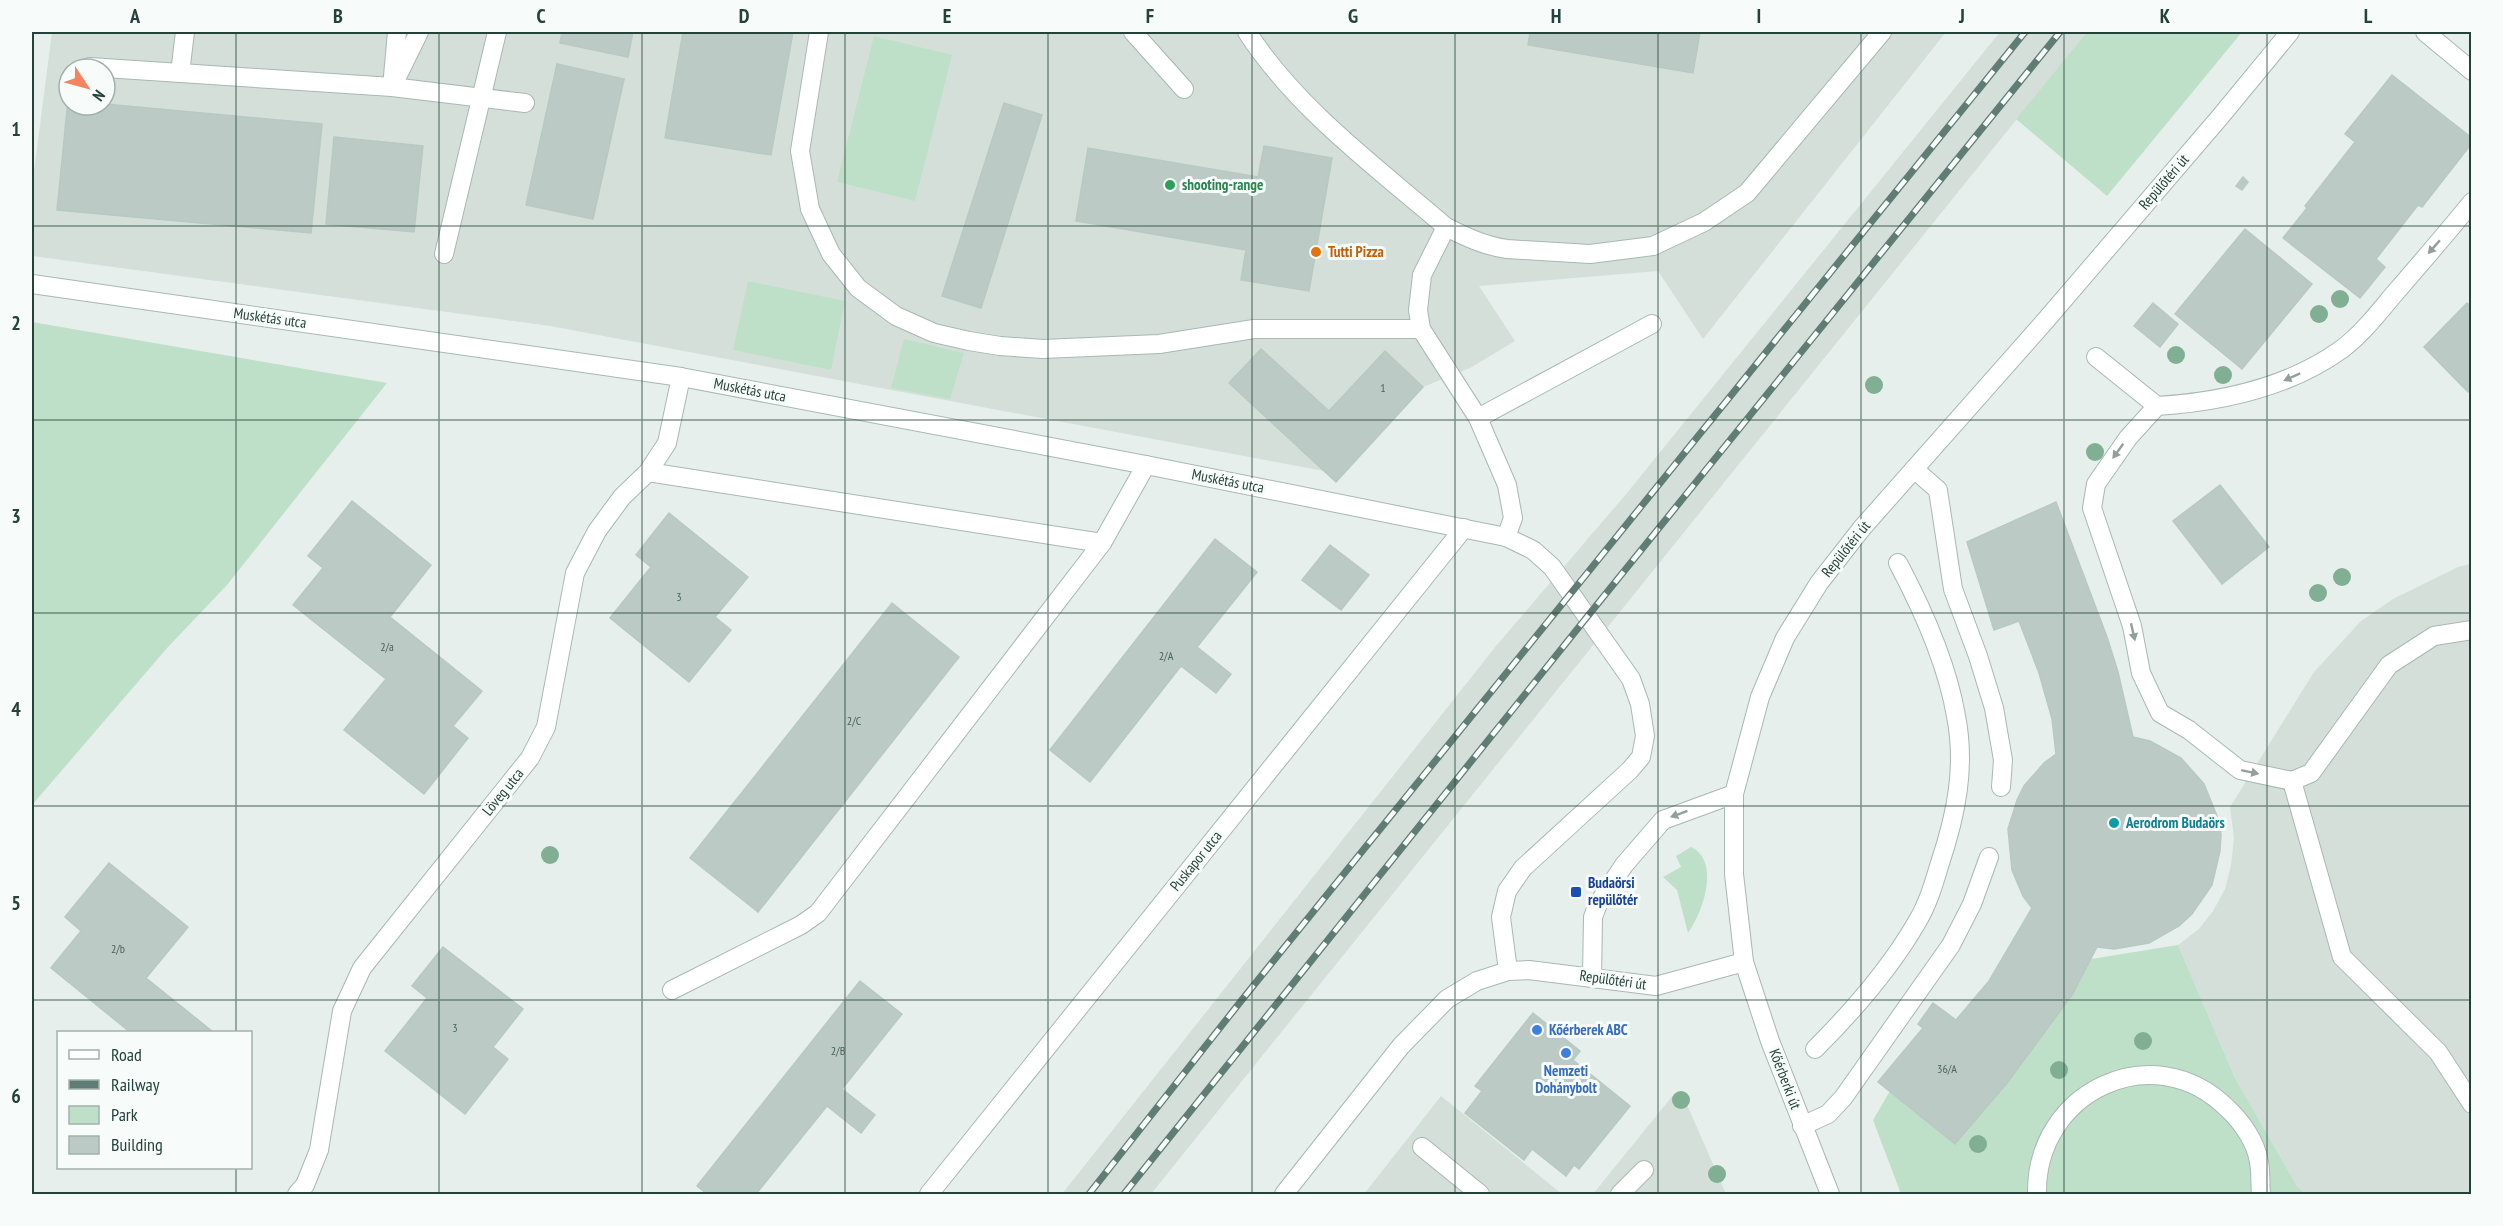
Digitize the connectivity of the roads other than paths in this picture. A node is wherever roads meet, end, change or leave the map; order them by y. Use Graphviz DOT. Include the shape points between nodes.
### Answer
graph roads {
  1 [pos="185,32"];
  2 [pos="397,32"];
  3 [pos="419,32"];
  4 [pos="497,32"];
  5 [pos="819,32"];
  6 [pos="1133,32"];
  7 [pos="1247,32"];
  8 [pos="1882,32"];
  9 [pos="2290,32"];
  10 [pos="2425,32"];
  11 [pos="117,69"];
  12 [pos="2472,70"];
  13 [pos="180,73"];
  14 [pos="392,87"];
  15 [pos="1184,89"];
  16 [pos="480,98"];
  17 [pos="525,103"];
  18 [pos="2472,202"];
  19 [pos="1446,227"];
  20 [pos="444,254"];
  21 [pos="32,284"];
  22 [pos="1652,324"];
  23 [pos="1420,329"];
  24 [pos="2096,357"];
  25 [pos="681,376"];
  26 [pos="2157,406"];
  27 [pos="1478,418"];
  28 [pos="1146,465"];
  29 [pos="1914,469"];
  30 [pos="648,472"];
  31 [pos="1464,528"];
  32 [pos="1506,537"];
  33 [pos="1102,543"];
  34 [pos="1898,563"];
  35 [pos="2472,630"];
  36 [pos="2292,781"];
  37 [pos="2001,787"];
  38 [pos="1734,794"];
  39 [pos="1989,857"];
  40 [pos="1744,962"];
  41 [pos="1508,971"];
  42 [pos="1592,978"];
  43 [pos="672,990"];
  44 [pos="1815,1049"];
  45 [pos="2472,1104"];
  46 [pos="1802,1125"];
  47 [pos="1422,1147"];
  48 [pos="1644,1170"];
  49 [pos="297,1194"];
  50 [pos="929,1194"];
  51 [pos="1284,1194"];
  52 [pos="1480,1194"];
  53 [pos="1620,1194"];
  54 [pos="1830,1194"];
  55 [pos="2037,1194"];
  56 [pos="2261,1194"];
  1 -- 13 [label="street"];
  2 -- 14 [label="street"];
  3 -- 14 [label="street"];
  4 -- 16 [label="street"];
  5 -- 23 [label="street" via="800,151 810,209 831,254 858,288 896,316 934,333 969,341 1043,349 1159,344 1254,329"];
  6 -- 15 [label="street"];
  7 -- 19 [label="street" via="1262,55 1310,108"];
  8 -- 19 [label="street" via="1747,193 1704,222 1653,246 1590,254 1507,249"];
  9 -- 29 [label="street, Repülőtéri út"];
  10 -- 12 [label="street"];
  11 -- 13 [label="street"];
  13 -- 14 [label="street"];
  14 -- 16 [label="street"];
  16 -- 17 [label="street"];
  16 -- 20 [label="street"];
  18 -- 26 [label="street, one-way" via="2373,319 2342,348 2295,376 2256,390 2223,399"];
  19 -- 23 [label="street" via="1422,275"];
  21 -- 25 [label="street, Muskétás utca"];
  22 -- 27 [label="street"];
  23 -- 27 [label="street"];
  24 -- 26 [label="street"];
  25 -- 28 [label="street, Muskétás utca"];
  25 -- 30 [label="street, Löveg utca" via="667,443"];
  26 -- 36 [label="street, one-way" via="2128,438 2096,484 2092,508 2132,626 2141,673 2160,713 2240,770"];
  27 -- 32 [label="street" via="1508,485 1513,518"];
  28 -- 31 [label="street, Muskétás utca"];
  28 -- 33 [label="street"];
  29 -- 37 [label="street" via="1938,490 1953,589 1994,708 2003,760"];
  29 -- 38 [label="street, Repülőtéri út" via="1819,583 1785,638 1760,697"];
  30 -- 33 [label="street"];
  30 -- 49 [label="street, Löveg utca" via="622,497 597,531 575,573 546,727 530,758 362,968 342,1011 319,1150"];
  31 -- 32 [label="street"];
  31 -- 50 [label="street, Puskapor utca"];
  32 -- 41 [label="street" via="1533,550 1552,567 1631,679 1645,736 1641,757 1630,770 1523,867 1507,891 1501,917"];
  33 -- 43 [label="street" via="818,913 801,926"];
  34 -- 44 [label="street" via="1915,595 1949,683 1957,717 1959,788 1954,819 1931,894 1918,921 1853,1009"];
  35 -- 36 [label="street" via="2434,636 2389,664 2311,773"];
  36 -- 45 [label="street" via="2342,957 2438,1052"];
  38 -- 40 [label="street, Repülőtéri út" via="1734,874"];
  38 -- 42 [label="street, one-way" via="1663,820 1624,865 1593,917"];
  39 -- 46 [label="street" via="1972,904 1950,945 1843,1098 1828,1114"];
  40 -- 42 [label="street, Repülőtéri út" via="1663,986"];
  40 -- 46 [label="street, Kőérberki út"];
  41 -- 42 [label="street, Repülőtéri út" via="1541,970"];
  41 -- 51 [label="street, Repülőtéri út" via="1477,981 1447,999 1401,1046"];
  46 -- 54 [label="street, Kőérberki út"];
  47 -- 52 [label="street"];
  48 -- 53 [label="street"];
  55 -- 56 [label="street" via="2043,1152 2062,1115 2095,1089 2134,1075 2175,1077 2213,1093 2242,1123 2259,1161"];
}
